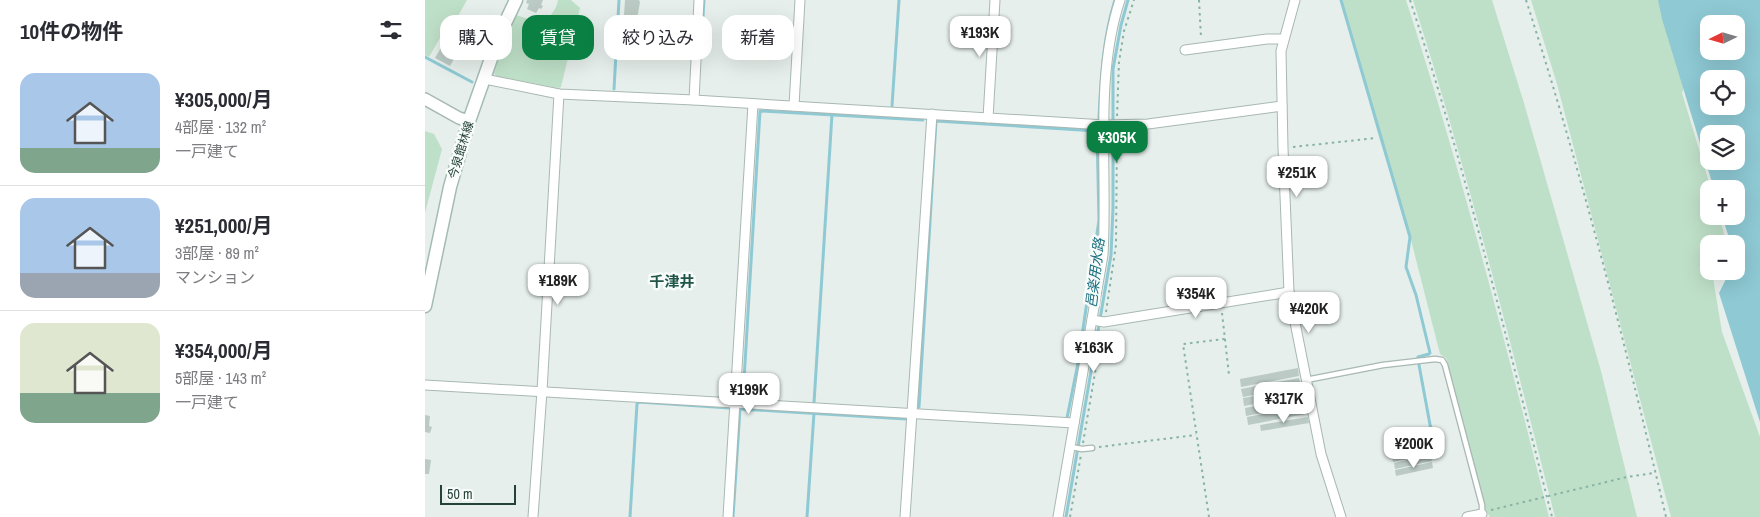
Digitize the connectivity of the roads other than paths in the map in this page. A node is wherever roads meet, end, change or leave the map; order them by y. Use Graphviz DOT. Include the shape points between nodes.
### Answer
graph roads {
  1 [pos="516,0"];
  2 [pos="699,0"];
  3 [pos="799,0"];
  4 [pos="995,0"];
  5 [pos="1120,0"];
  6 [pos="1295,0"];
  7 [pos="1284,39"];
  8 [pos="1185,50"];
  9 [pos="485,79"];
  10 [pos="559,94"];
  11 [pos="425,99"];
  12 [pos="694,100"];
  13 [pos="753,104"];
  14 [pos="794,106"];
  15 [pos="1282,106"];
  16 [pos="932,114"];
  17 [pos="988,118"];
  18 [pos="469,121"];
  19 [pos="1109,125"];
  20 [pos="1289,292"];
  21 [pos="425,306"];
  22 [pos="1097,321"];
  23 [pos="1306,380"];
  24 [pos="425,385"];
  25 [pos="542,391"];
  26 [pos="735,402"];
  27 [pos="913,413"];
  28 [pos="1074,423"];
  29 [pos="1072,447"];
  30 [pos="1091,448"];
  31 [pos="1484,512"];
  32 [pos="533,517"];
  33 [pos="728,517"];
  34 [pos="905,517"];
  35 [pos="1058,517"];
  36 [pos="1341,517"];
  37 [pos="1467,517"];
  1 -- 9 [label="main road, 今泉館林線" via="499,36"];
  2 -- 12 [label="street"];
  3 -- 14 [label="street"];
  4 -- 17 [label="street"];
  5 -- 19 [label="street" via="1106,69"];
  6 -- 7 [label="street"];
  7 -- 8 [label="street"];
  7 -- 15 [label="street" via="1281,51"];
  9 -- 10 [label="street"];
  9 -- 18 [label="main road, 今泉館林線"];
  10 -- 12 [label="street"];
  10 -- 25 [label="street"];
  11 -- 18 [label="street"];
  12 -- 13 [label="street"];
  13 -- 14 [label="street"];
  13 -- 26 [label="street"];
  14 -- 16 [label="street"];
  15 -- 19 [label="street" via="1148,124"];
  15 -- 20 [label="street"];
  16 -- 17 [label="street"];
  16 -- 27 [label="street"];
  17 -- 19 [label="street"];
  18 -- 21 [label="main road, 今泉館林線" via="450,187"];
  19 -- 22 [label="street"];
  20 -- 22 [label="street"];
  20 -- 23 [label="street"];
  22 -- 28 [label="street"];
  23 -- 31 [label="lane" via="1383,365 1442,360"];
  23 -- 36 [label="street" via="1321,454"];
  24 -- 25 [label="street"];
  25 -- 26 [label="street"];
  25 -- 32 [label="street"];
  26 -- 27 [label="street"];
  26 -- 33 [label="street"];
  27 -- 28 [label="street"];
  27 -- 34 [label="street"];
  28 -- 29 [label="street"];
  29 -- 30 [label="lane"];
  29 -- 35 [label="street"];
  31 -- 37 [label="street"];
}
